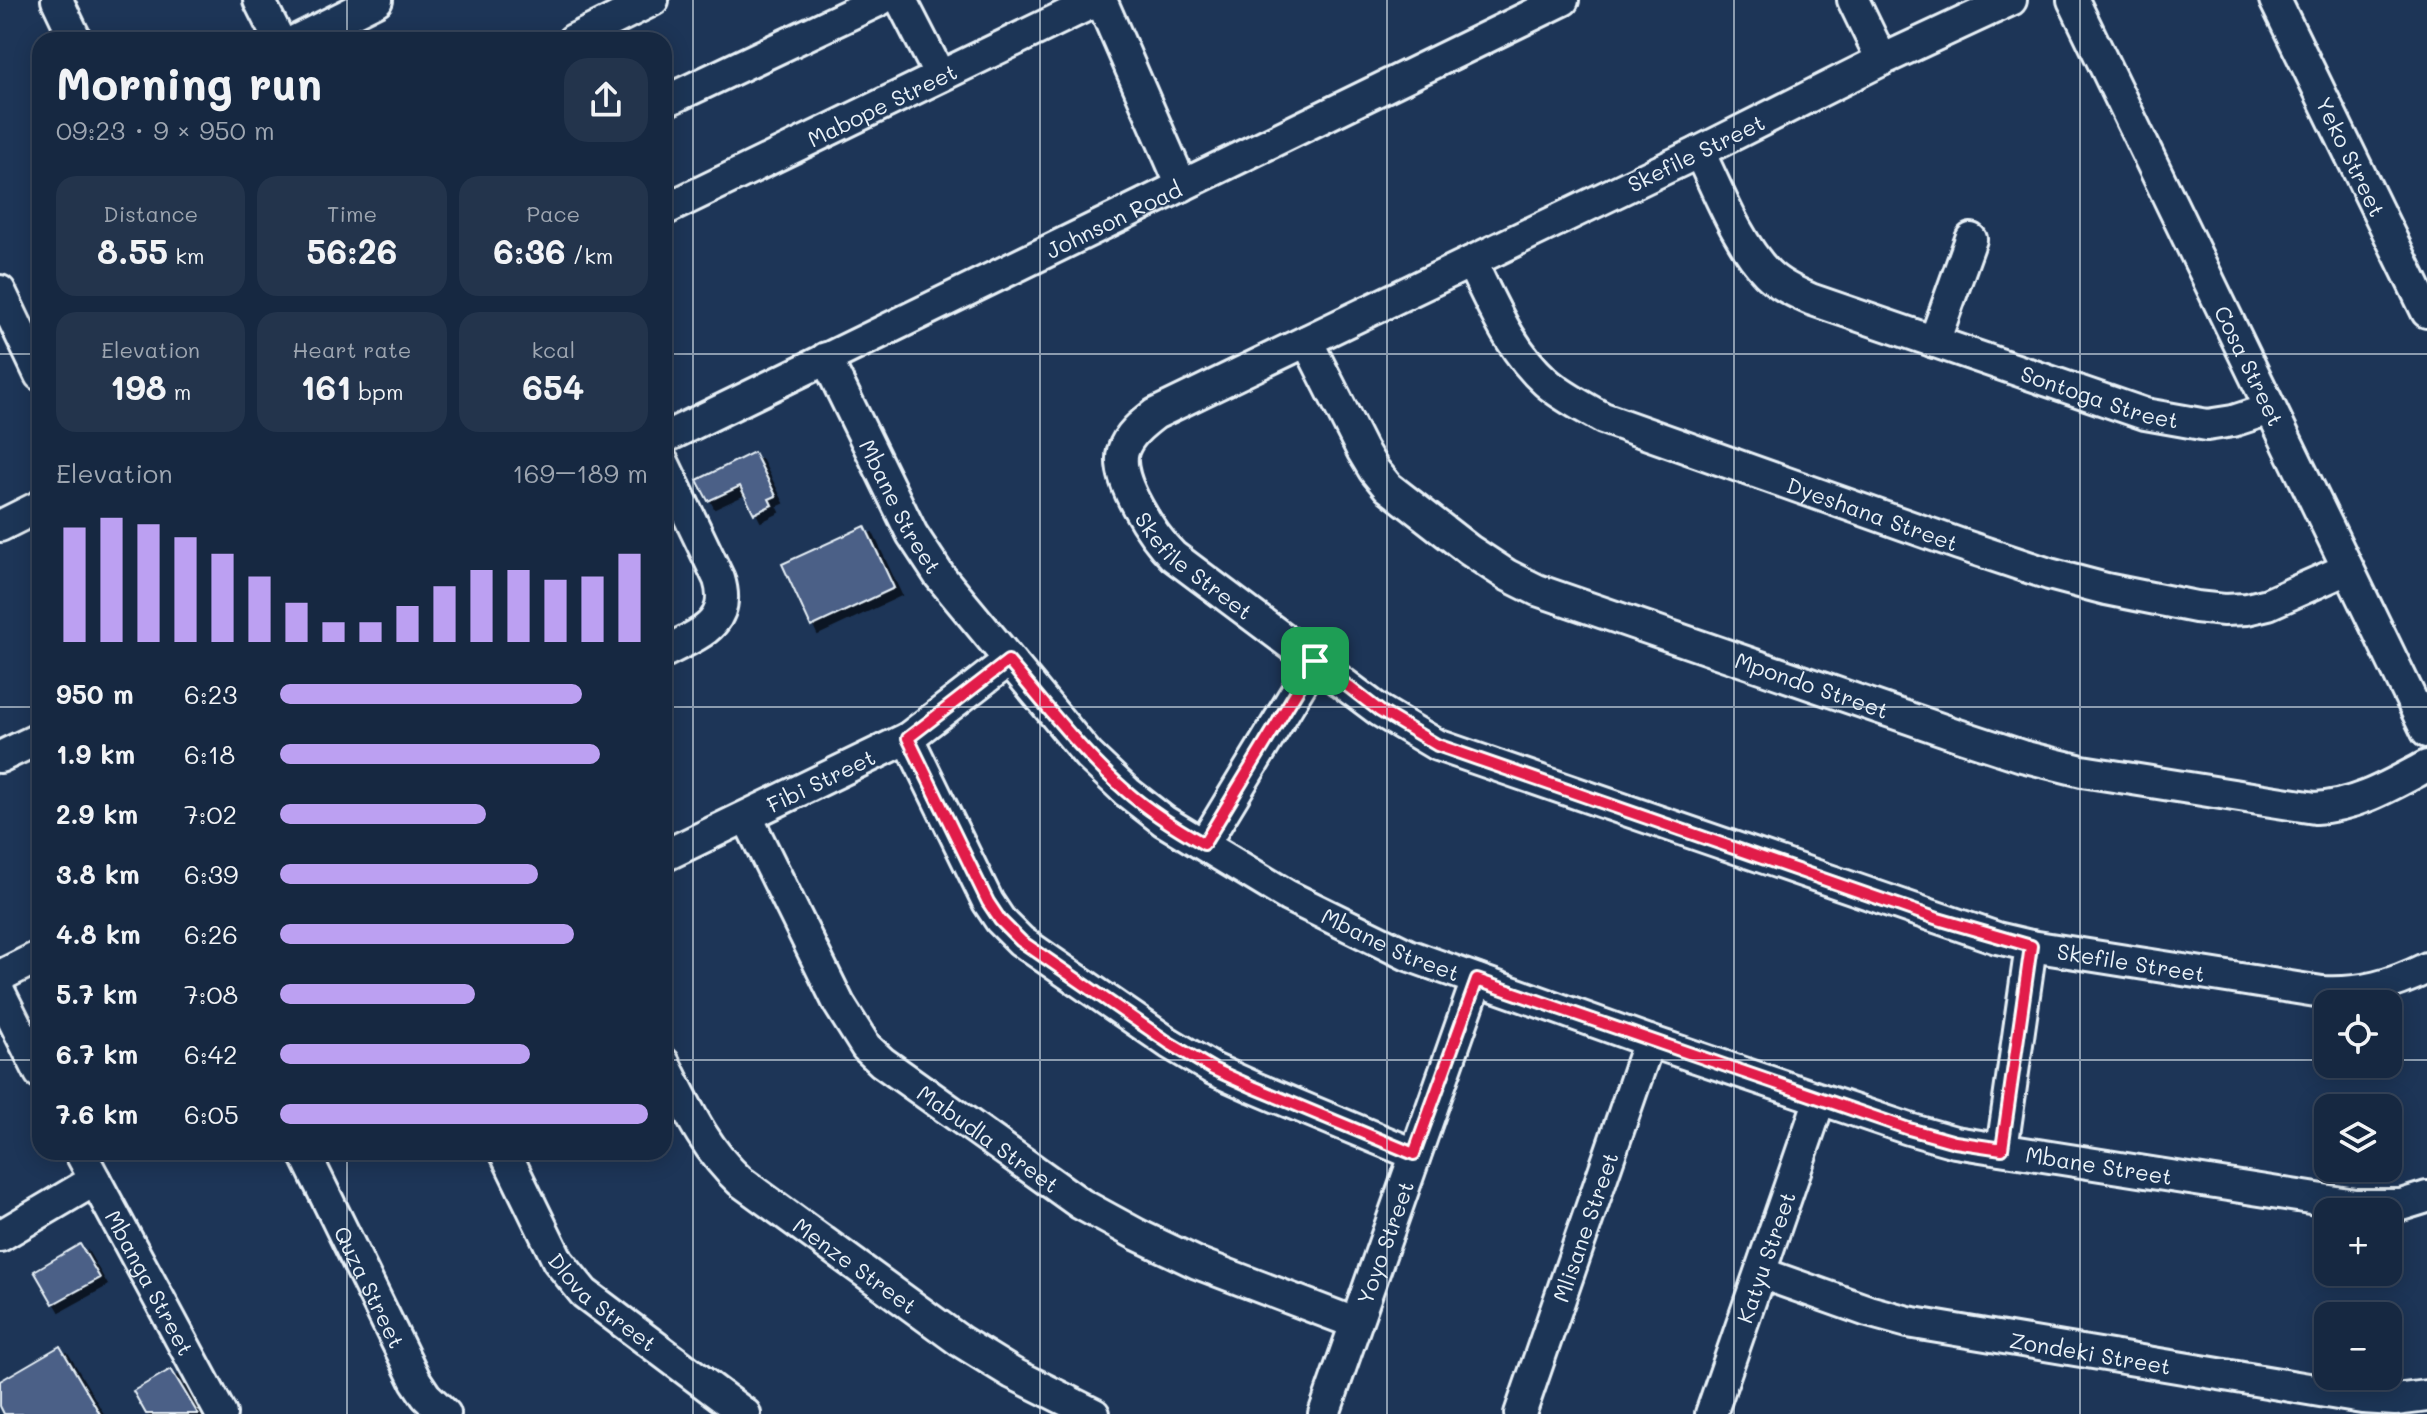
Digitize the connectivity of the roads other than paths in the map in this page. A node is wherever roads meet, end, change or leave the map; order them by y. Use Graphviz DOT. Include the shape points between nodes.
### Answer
graph roads {
  1 [pos="57,0"];
  2 [pos="259,0"];
  3 [pos="377,0"];
  4 [pos="653,0"];
  5 [pos="880,0"];
  6 [pos="901,0"];
  7 [pos="1563,0"];
  8 [pos="1853,0"];
  9 [pos="2011,0"];
  10 [pos="2073,0"];
  11 [pos="2275,0"];
  12 [pos="1106,2"];
  13 [pos="72,32"];
  14 [pos="275,32"];
  15 [pos="313,32"];
  16 [pos="589,32"];
  17 [pos="1882,60"];
  18 [pos="940,76"];
  19 [pos="672,98"];
  20 [pos="1699,152"];
  21 [pos="1182,186"];
  22 [pos="672,206"];
  23 [pos="1971,239"];
  24 [pos="1471,262"];
  25 [pos="0,291"];
  26 [pos="2427,312"];
  27 [pos="1307,341"];
  28 [pos="1934,342"];
  29 [pos="32,358"];
  30 [pos="826,358"];
  31 [pos="2270,409"];
  32 [pos="672,434"];
  33 [pos="672,481"];
  34 [pos="32,510"];
  35 [pos="0,526"];
  36 [pos="2347,569"];
  37 [pos="672,648"];
  38 [pos="1008,661"];
  39 [pos="1315,661"];
  40 [pos="2427,732"];
  41 [pos="908,738"];
  42 [pos="32,742"];
  43 [pos="0,757"];
  44 [pos="2427,766"];
  45 [pos="747,817"];
  46 [pos="1204,844"];
  47 [pos="672,852"];
  48 [pos="2031,946"];
  49 [pos="32,960"];
  50 [pos="2427,968"];
  51 [pos="0,976"];
  52 [pos="1477,980"];
  53 [pos="0,993"];
  54 [pos="1649,1041"];
  55 [pos="32,1057"];
  56 [pos="672,1079"];
  57 [pos="1820,1099"];
  58 [pos="2002,1149"];
  59 [pos="1414,1154"];
  60 [pos="84,1160"];
  61 [pos="308,1160"];
  62 [pos="509,1160"];
  63 [pos="95,1180"];
  64 [pos="2427,1197"];
  65 [pos="0,1236"];
  66 [pos="1761,1273"];
  67 [pos="1355,1323"];
  68 [pos="2427,1396"];
  69 [pos="221,1414"];
  70 [pos="445,1414"];
  71 [pos="745,1414"];
  72 [pos="1094,1414"];
  73 [pos="1324,1414"];
  74 [pos="1520,1414"];
  75 [pos="1711,1414"];
  1 -- 13 [label="street"];
  2 -- 14 [label="street"];
  3 -- 15 [label="street"];
  4 -- 16 [label="street"];
  5 -- 19 [label="street"];
  6 -- 18 [label="street"];
  7 -- 21 [label="street, Johnson Road"];
  8 -- 17 [label="street"];
  9 -- 17 [label="street, Skefile Street"];
  10 -- 31 [label="street, Cosa Street"];
  11 -- 26 [label="street, Yeko Street"];
  12 -- 18 [label="street, Mabope Street"];
  12 -- 21 [label="street"];
  17 -- 20 [label="street, Skefile Street"];
  18 -- 22 [label="street, Mabope Street"];
  20 -- 24 [label="street, Skefile Street"];
  20 -- 28 [label="street, Sontoga Street" via="1739,233 1768,274 1810,299"];
  21 -- 30 [label="street, Johnson Road"];
  23 -- 28 [label="street"];
  24 -- 27 [label="street, Skefile Street"];
  24 -- 36 [label="street, Dyeshana Street" via="1527,363 1569,399 1603,418 1930,534 2106,589 2224,610 2268,604"];
  25 -- 29 [label="street"];
  27 -- 39 [label="street, Skefile Street" via="1155,414 1129,439 1122,467 1161,544"];
  27 -- 44 [label="street, Mpondo Street" via="1362,450 1388,487 1469,550 1537,590 1958,735 2082,771 2315,808 2379,792"];
  28 -- 31 [label="street, Sontoga Street" via="2157,417 2207,425"];
  30 -- 32 [label="street, Johnson Road"];
  30 -- 38 [label="street, Mbane Street" via="912,534"];
  31 -- 36 [label="street, Cosa Street"];
  33 -- 37 [label="street" via="724,594 715,622"];
  34 -- 35 [label="street"];
  36 -- 40 [label="street, Cosa Street"];
  38 -- 41 [label="street, Fibi Street"];
  38 -- 46 [label="street, Mbane Street" via="1127,792"];
  39 -- 46 [label="street"];
  39 -- 48 [label="street, Skefile Street" via="1380,711 1437,745 1938,919"];
  41 -- 45 [label="street, Fibi Street"];
  41 -- 59 [label="street" via="988,902 1021,941 1213,1069"];
  42 -- 43 [label="street"];
  45 -- 47 [label="street, Fibi Street"];
  45 -- 67 [label="street, Mabudla Street" via="839,1004 882,1062 1081,1204 1197,1263"];
  46 -- 52 [label="street, Mbane Street" via="1352,929"];
  48 -- 50 [label="street, Skefile Street" via="2322,992 2370,990"];
  48 -- 58 [label="street"];
  49 -- 51 [label="street"];
  52 -- 54 [label="street, Mbane Street"];
  52 -- 59 [label="street, Yoyo Street"];
  53 -- 55 [label="street"];
  54 -- 57 [label="street, Mbane Street"];
  54 -- 74 [label="street, Mlisane Street"];
  56 -- 72 [label="street, Menze Street" via="703,1140 740,1181 960,1341"];
  57 -- 58 [label="street, Mbane Street" via="1955,1142"];
  57 -- 66 [label="street, Katyu Street"];
  58 -- 64 [label="street, Mbane Street" via="2355,1205 2401,1205"];
  59 -- 67 [label="street, Yoyo Street"];
  60 -- 63 [label="street, Mbanga Street"];
  61 -- 70 [label="street, Quza Street" via="416,1381"];
  62 -- 71 [label="street, Dlova Street" via="570,1278"];
  63 -- 65 [label="street"];
  63 -- 69 [label="street, Mbanga Street"];
  66 -- 68 [label="street, Zondeki Street" via="1908,1322 2362,1398"];
  66 -- 75 [label="street, Katyu Street"];
  67 -- 73 [label="street, Yoyo Street"];
}
